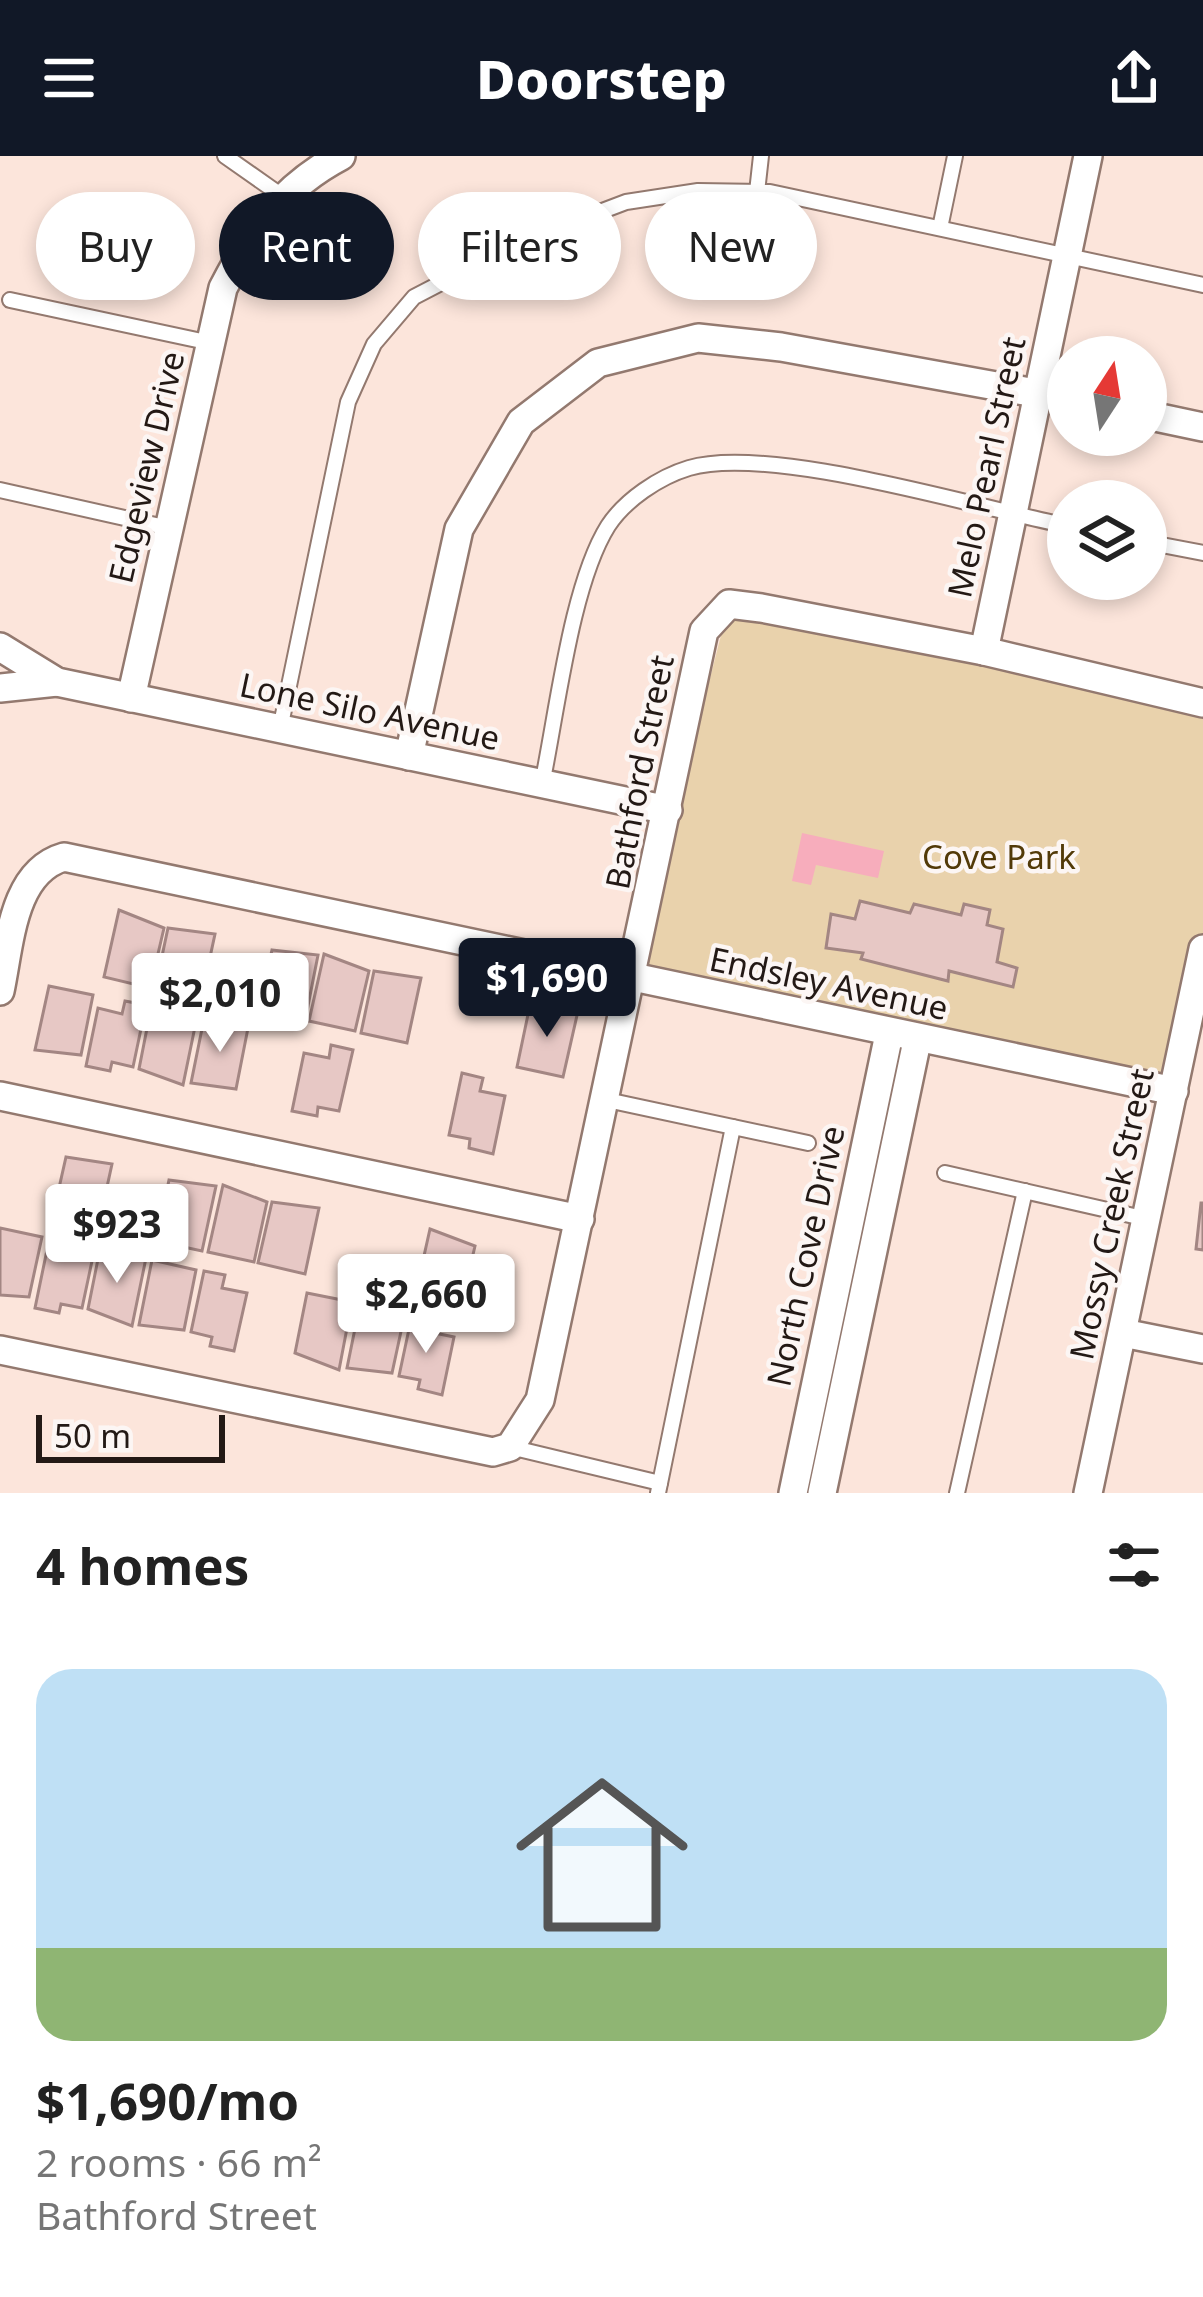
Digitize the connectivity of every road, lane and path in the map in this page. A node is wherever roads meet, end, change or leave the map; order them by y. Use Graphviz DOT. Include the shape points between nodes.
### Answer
graph roads {
  1 [pos="225,156"];
  2 [pos="341,156"];
  3 [pos="761,156"];
  4 [pos="955,156"];
  5 [pos="1088,156"];
  6 [pos="757,191"];
  7 [pos="276,192"];
  8 [pos="288,192"];
  9 [pos="940,228"];
  10 [pos="1067,256"];
  11 [pos="1203,285"];
  12 [pos="10,300"];
  13 [pos="220,300"];
  14 [pos="211,343"];
  15 [pos="1039,393"];
  16 [pos="1047,395"];
  17 [pos="1167,419"];
  18 [pos="1203,427"];
  19 [pos="0,490"];
  20 [pos="1013,515"];
  21 [pos="1047,522"];
  22 [pos="169,528"];
  23 [pos="1167,546"];
  24 [pos="1203,553"];
  25 [pos="0,647"];
  26 [pos="984,651"];
  27 [pos="57,682"];
  28 [pos="0,688"];
  29 [pos="131,698"];
  30 [pos="1203,703"];
  31 [pos="280,729"];
  32 [pos="409,756"];
  33 [pos="542,784"];
  34 [pos="668,810"];
  35 [pos="1203,949"];
  36 [pos="634,976"];
  37 [pos="0,991"];
  38 [pos="889,1034"];
  39 [pos="917,1041"];
  40 [pos="1174,1091"];
  41 [pos="0,1096"];
  42 [pos="607,1100"];
  43 [pos="733,1127"];
  44 [pos="808,1143"];
  45 [pos="945,1172"];
  46 [pos="1025,1191"];
  47 [pos="580,1219"];
  48 [pos="1147,1219"];
  49 [pos="1123,1333"];
  50 [pos="1203,1349"];
  51 [pos="0,1350"];
  52 [pos="510,1447"];
  53 [pos="659,1488"];
  54 [pos="793,1493"];
  55 [pos="822,1493"];
  56 [pos="957,1493"];
  57 [pos="1088,1493"];
  1 -- 7 [label="lane"];
  2 -- 8 [label="street, Edgeview Drive"];
  3 -- 6 [label="lane"];
  4 -- 9 [label="lane"];
  5 -- 10 [label="street, Melo Pearl Street"];
  6 -- 9 [label="lane"];
  6 -- 31 [label="lane" via="626,202 518,243 415,297 374,344 348,402"];
  9 -- 10 [label="lane"];
  10 -- 11 [label="lane"];
  10 -- 15 [label="street, Melo Pearl Street"];
  12 -- 14 [label="lane"];
  13 -- 14 [label="street, Edgeview Drive"];
  14 -- 22 [label="street, Edgeview Drive"];
  15 -- 16 [label="street"];
  15 -- 20 [label="street, Melo Pearl Street"];
  15 -- 32 [label="street" via="698,338 598,363 521,422 459,529"];
  17 -- 18 [label="street"];
  19 -- 22 [label="lane"];
  20 -- 21 [label="lane"];
  20 -- 26 [label="street, Melo Pearl Street"];
  20 -- 33 [label="lane" via="739,462 688,468 644,490 609,525 587,574"];
  22 -- 29 [label="street, Edgeview Drive"];
  23 -- 24 [label="lane"];
  25 -- 27 [label="street, Lone Silo Avenue"];
  26 -- 30 [label="street"];
  26 -- 34 [label="street, Bathford Street" via="729,604 704,631"];
  27 -- 28 [label="street, Lone Silo Avenue"];
  27 -- 29 [label="street, Lone Silo Avenue"];
  29 -- 31 [label="street, Lone Silo Avenue"];
  31 -- 32 [label="street, Lone Silo Avenue"];
  32 -- 33 [label="street, Lone Silo Avenue"];
  33 -- 34 [label="street, Lone Silo Avenue"];
  34 -- 36 [label="street, Bathford Street"];
  35 -- 40 [label="street, Mossy Creek Street"];
  36 -- 37 [label="street, Endsley Avenue" via="64,857 29,880"];
  36 -- 38 [label="street, Endsley Avenue"];
  36 -- 42 [label="street, Bathford Street"];
  38 -- 39 [label="street, Endsley Avenue"];
  38 -- 54 [label="street, North Cove Drive"];
  39 -- 40 [label="street, Endsley Avenue"];
  39 -- 55 [label="street, North Cove Drive"];
  40 -- 48 [label="street, Mossy Creek Street"];
  41 -- 47 [label="street"];
  42 -- 43 [label="lane"];
  42 -- 47 [label="street, Bathford Street"];
  43 -- 44 [label="lane"];
  43 -- 53 [label="lane"];
  45 -- 46 [label="lane"];
  46 -- 48 [label="lane"];
  46 -- 56 [label="lane"];
  47 -- 52 [label="street, Bathford Street" via="540,1400"];
  48 -- 49 [label="street, Mossy Creek Street"];
  49 -- 50 [label="street"];
  49 -- 57 [label="street, Mossy Creek Street"];
  51 -- 52 [label="street" via="493,1452"];
  52 -- 53 [label="lane"];
}
